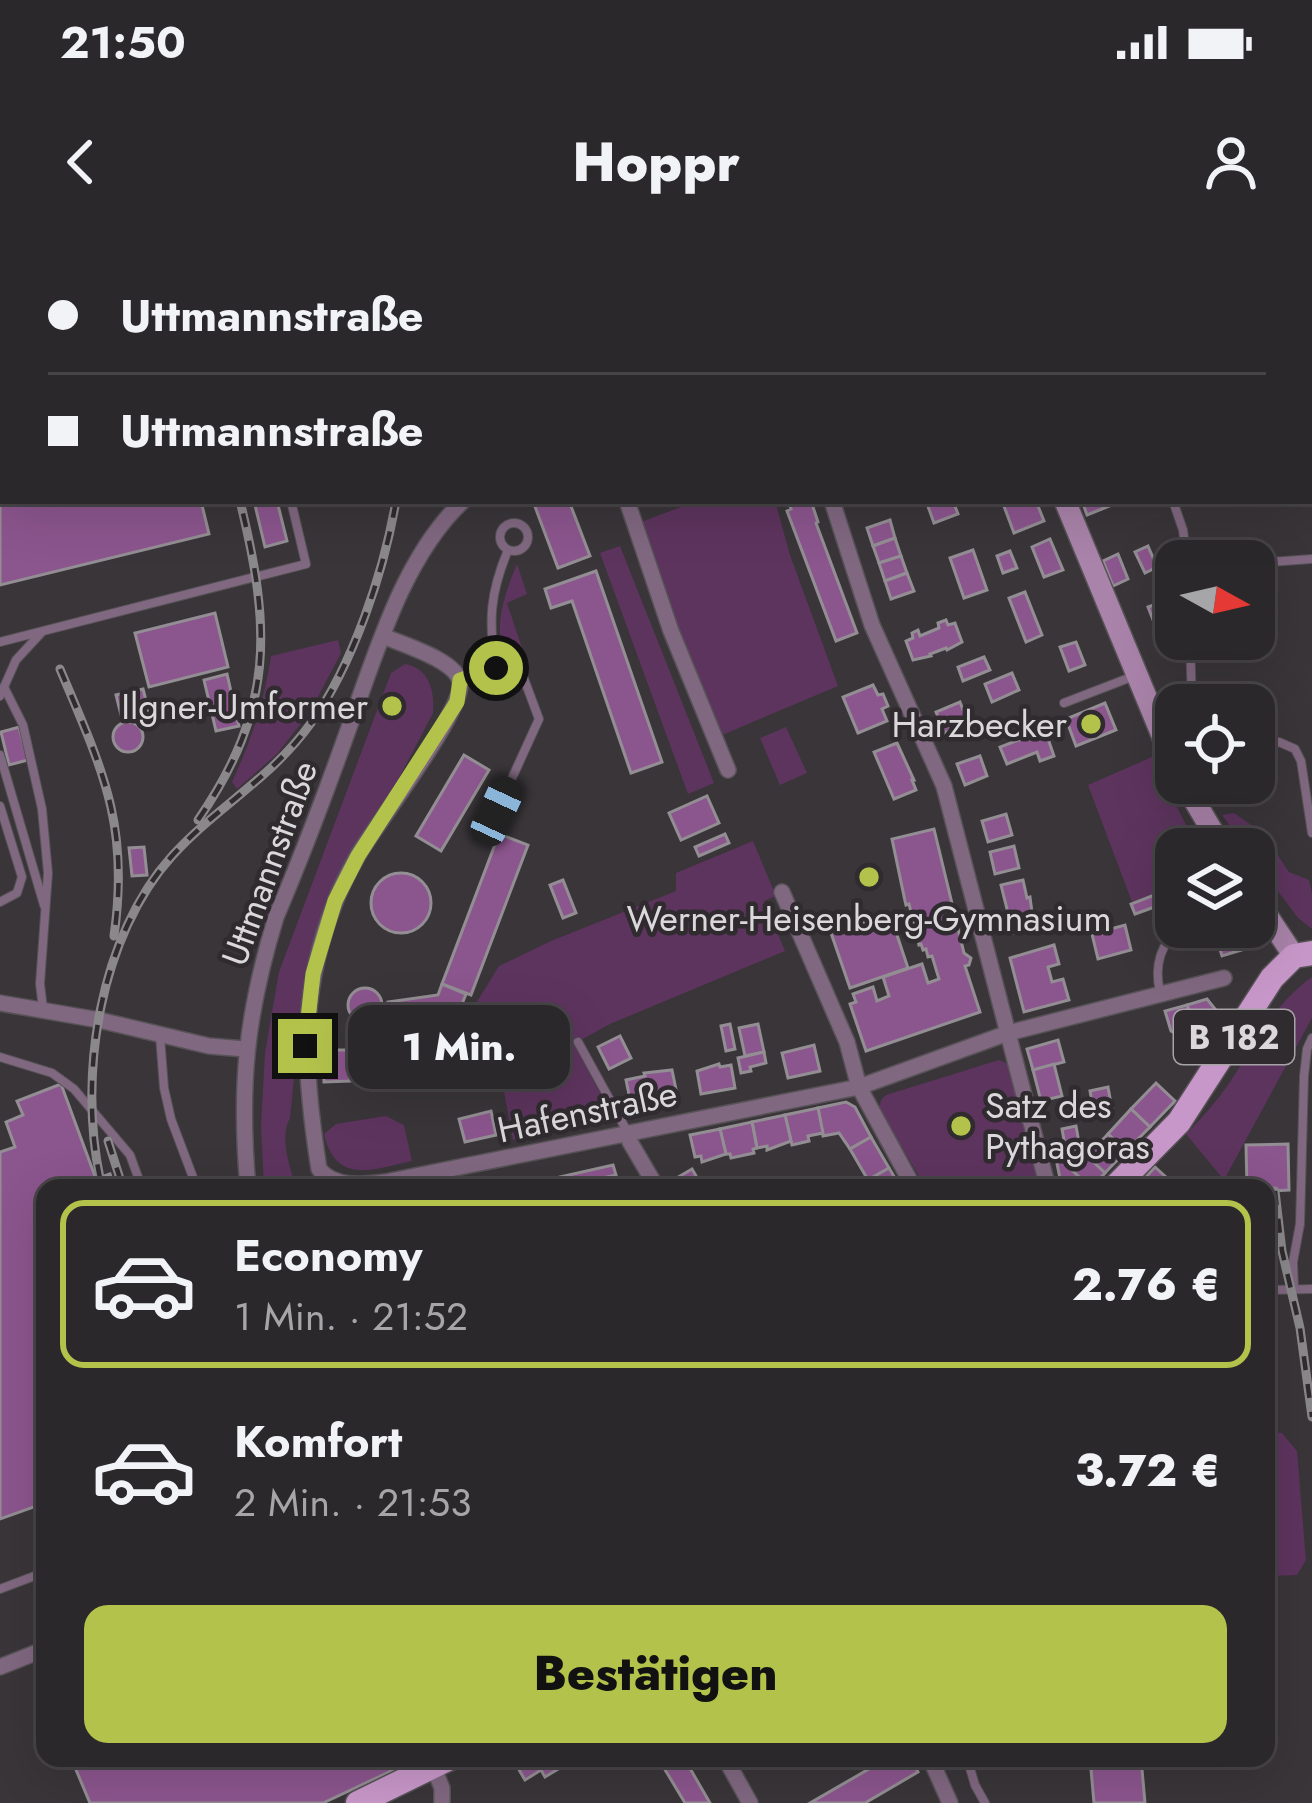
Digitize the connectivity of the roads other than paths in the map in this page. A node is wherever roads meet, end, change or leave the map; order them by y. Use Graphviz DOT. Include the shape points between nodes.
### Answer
graph roads {
  1 [pos="292,504"];
  2 [pos="460,504"];
  3 [pos="628,504"];
  4 [pos="833,504"];
  5 [pos="1065,504"];
  6 [pos="1173,504"];
  7 [pos="1185,540"];
  8 [pos="508,550"];
  9 [pos="1312,559"];
  10 [pos="1275,562"];
  11 [pos="44,631"];
  12 [pos="382,636"];
  13 [pos="0,642"];
  14 [pos="496,668"];
  15 [pos="1136,675"];
  16 [pos="460,680"];
  17 [pos="2,691"];
  18 [pos="1064,703"];
  19 [pos="1155,720"];
  20 [pos="1275,742"];
  21 [pos="0,755"];
  22 [pos="728,770"];
  23 [pos="0,806"];
  24 [pos="497,811"];
  25 [pos="1312,833"];
  26 [pos="782,892"];
  27 [pos="0,902"];
  28 [pos="47,912"];
  29 [pos="1275,921"];
  30 [pos="1164,948"];
  31 [pos="1303,954"];
  32 [pos="1224,978"];
  33 [pos="1160,994"];
  34 [pos="0,1003"];
  35 [pos="44,1009"];
  36 [pos="1008,1033"];
  37 [pos="160,1034"];
  38 [pos="1312,1038"];
  39 [pos="578,1042"];
  40 [pos="245,1049"];
  41 [pos="0,1057"];
  42 [pos="859,1087"];
  43 [pos="628,1133"];
  44 [pos="326,1178"];
  45 [pos="139,1179"];
  46 [pos="194,1179"];
  47 [pos="247,1179"];
  48 [pos="331,1179"];
  49 [pos="422,1179"];
  50 [pos="651,1179"];
  51 [pos="909,1179"];
  52 [pos="1046,1179"];
  53 [pos="1123,1179"];
  54 [pos="1294,1288"];
  55 [pos="1275,1289"];
  56 [pos="1312,1289"];
  57 [pos="36,1575"];
  58 [pos="0,1589"];
  59 [pos="36,1652"];
  60 [pos="0,1667"];
  61 [pos="432,1767"];
  62 [pos="442,1767"];
  63 [pos="730,1767"];
  64 [pos="934,1767"];
  65 [pos="970,1767"];
  66 [pos="358,1803"];
  67 [pos="442,1803"];
  68 [pos="751,1803"];
  69 [pos="950,1803"];
  70 [pos="985,1803"];
  1 -- 11 [label="lane" via="306,564"];
  2 -- 12 [label="street, Uttmannstraße" via="427,546"];
  3 -- 22 [label="street"];
  4 -- 36 [label="street" via="872,625 944,786"];
  5 -- 15 [label="main road"];
  6 -- 7 [label="lane"];
  8 -- 14 [label="lane" via="491,601"];
  9 -- 10 [label="lane"];
  11 -- 13 [label="lane"];
  11 -- 17 [label="lane" via="16,660"];
  12 -- 16 [label="street" via="445,663"];
  12 -- 40 [label="street, Uttmannstraße" via="276,917"];
  14 -- 16 [label="lane"];
  14 -- 24 [label="lane" via="520,668 539,719"];
  15 -- 18 [label="lane"];
  15 -- 19 [label="main road"];
  16 -- 44 [label="street, Uttmannstraße" via="457,702 358,856 318,955 305,1046"];
  17 -- 28 [label="lane" via="23,725 42,809"];
  20 -- 25 [label="lane" via="1295,749 1301,761"];
  21 -- 28 [label="lane"];
  23 -- 27 [label="lane" via="22,877 17,893"];
  26 -- 42 [label="street"];
  28 -- 35 [label="lane"];
  29 -- 31 [label="main road"];
  30 -- 33 [label="lane"];
  31 -- 53 [label="main road, B 182" via="1272,978 1179,1122"];
  32 -- 33 [label="street"];
  33 -- 36 [label="street"];
  34 -- 35 [label="street"];
  35 -- 37 [label="street"];
  36 -- 42 [label="street, Hafenstraße"];
  36 -- 52 [label="street"];
  37 -- 40 [label="street"];
  37 -- 46 [label="lane" via="171,1119"];
  38 -- 54 [label="lane"];
  39 -- 43 [label="lane"];
  40 -- 47 [label="street, Uttmannstraße"];
  41 -- 45 [label="lane" via="74,1089 130,1155"];
  42 -- 43 [label="street, Hafenstraße"];
  42 -- 51 [label="street"];
  43 -- 49 [label="street, Hafenstraße"];
  43 -- 50 [label="street"];
  44 -- 48 [label="street, Hafenstraße"];
  54 -- 55 [label="lane"];
  54 -- 56 [label="lane"];
  57 -- 58 [label="lane"];
  59 -- 60 [label="street"];
  61 -- 66 [label="main road"];
  62 -- 67 [label="street"];
  63 -- 68 [label="street"];
  64 -- 69 [label="street"];
  65 -- 70 [label="lane"];
}
